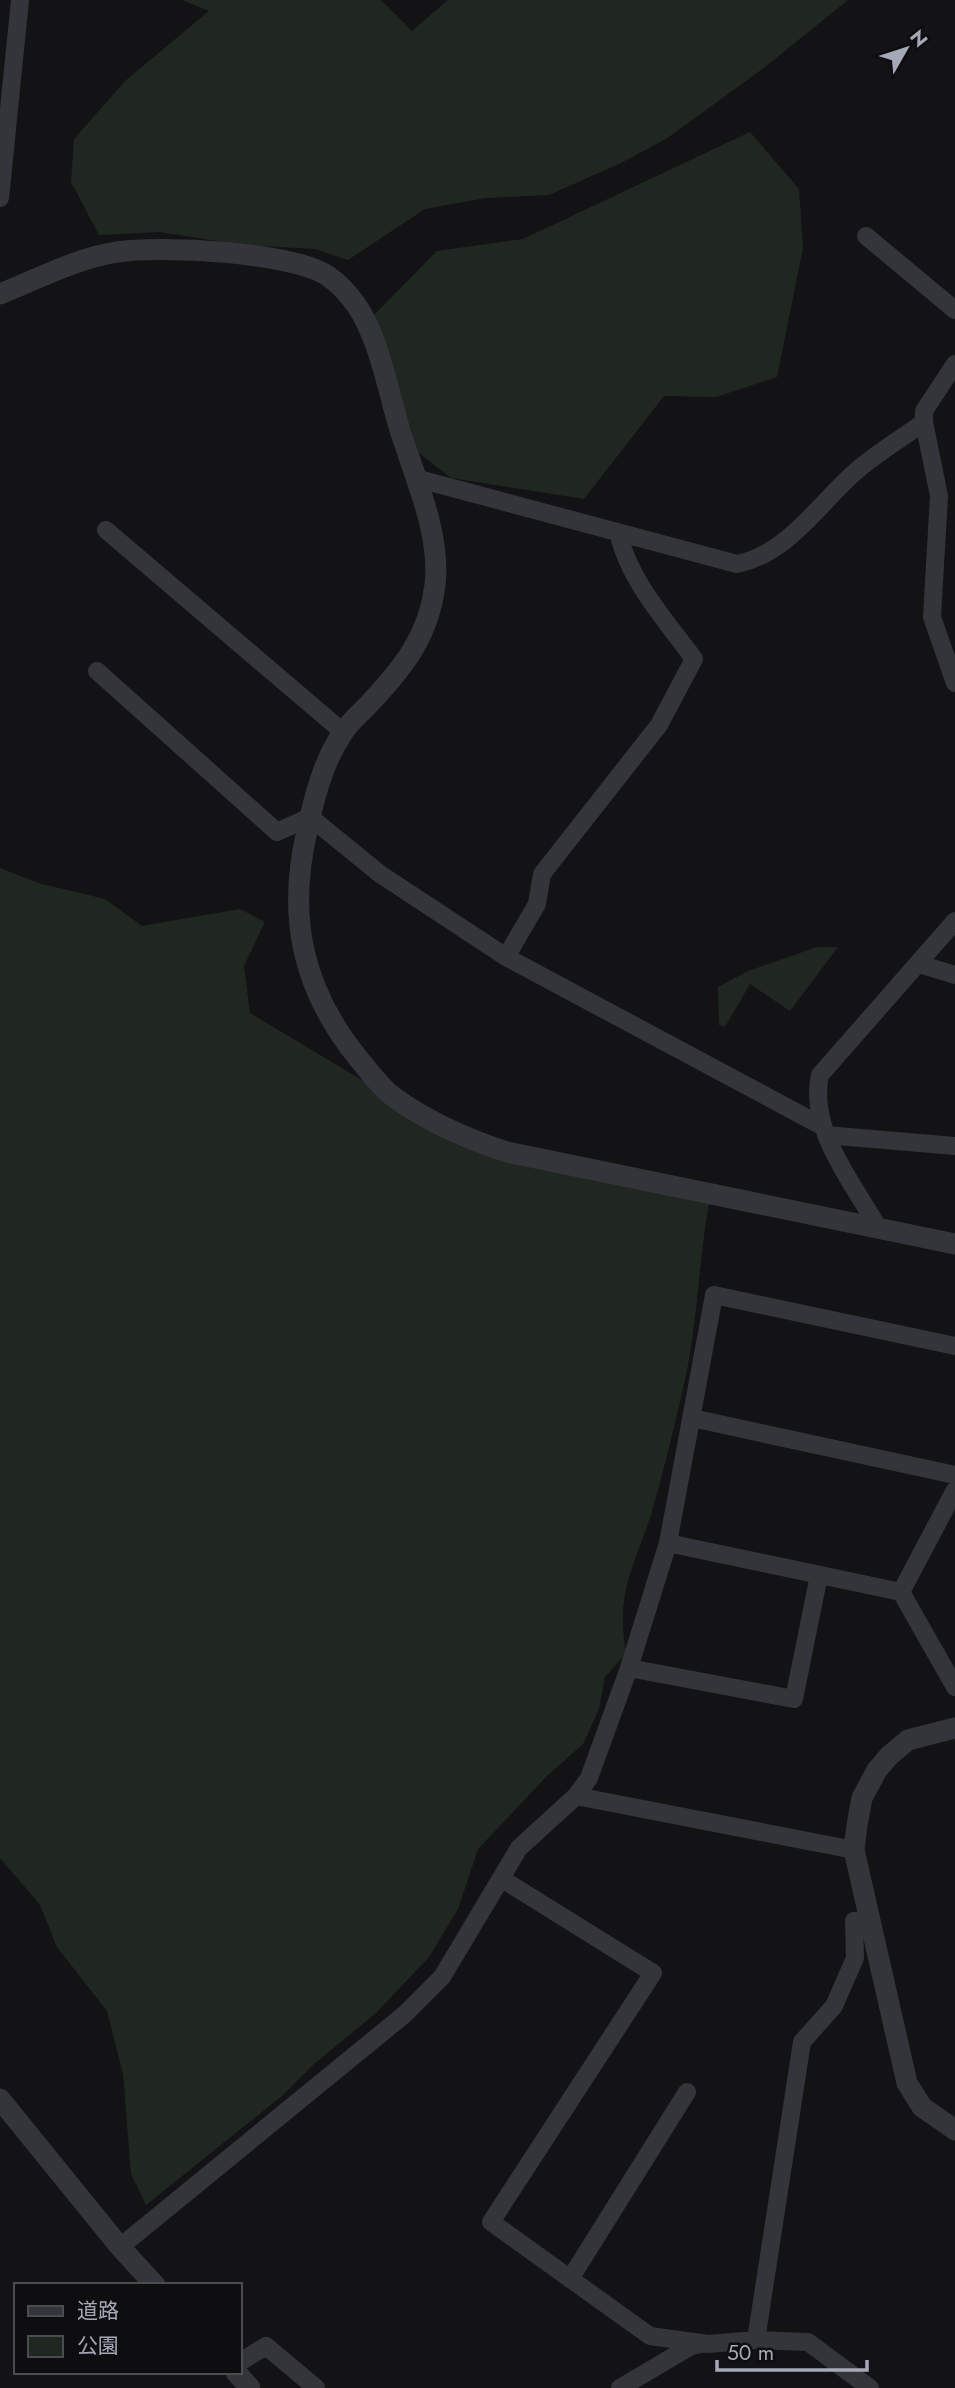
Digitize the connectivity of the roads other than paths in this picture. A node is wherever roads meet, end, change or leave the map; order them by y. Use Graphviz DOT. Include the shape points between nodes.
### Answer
graph roads {
  1 [pos="20,0"];
  2 [pos="0,198"];
  3 [pos="866,236"];
  4 [pos="0,294"];
  5 [pos="955,310"];
  6 [pos="955,364"];
  7 [pos="924,422"];
  8 [pos="415,478"];
  9 [pos="106,530"];
  10 [pos="618,532"];
  11 [pos="97,671"];
  12 [pos="955,683"];
  13 [pos="343,732"];
  14 [pos="310,817"];
  15 [pos="955,921"];
  16 [pos="506,957"];
  17 [pos="919,964"];
  18 [pos="955,975"];
  19 [pos="823,1130"];
  20 [pos="955,1146"];
  21 [pos="878,1229"];
  22 [pos="955,1244"];
  23 [pos="955,1346"];
  24 [pos="691,1418"];
  25 [pos="955,1475"];
  26 [pos="955,1490"];
  27 [pos="668,1544"];
  28 [pos="819,1575"];
  29 [pos="901,1592"];
  30 [pos="629,1668"];
  31 [pos="955,1687"];
  32 [pos="955,1728"];
  33 [pos="576,1796"];
  34 [pos="854,1850"];
  35 [pos="502,1879"];
  36 [pos="869,1920"];
  37 [pos="687,2092"];
  38 [pos="0,2099"];
  39 [pos="955,2130"];
  40 [pos="120,2247"];
  41 [pos="570,2279"];
  42 [pos="153,2283"];
  43 [pos="756,2340"];
  44 [pos="708,2344"];
  45 [pos="242,2361"];
  46 [pos="238,2374"];
  47 [pos="250,2388"];
  48 [pos="316,2388"];
  49 [pos="620,2388"];
  50 [pos="870,2388"];
  1 -- 2 [label="street"];
  3 -- 5 [label="street"];
  4 -- 8 [label="street" via="80,261 116,252 161,249 287,260 319,272 357,307 372,340"];
  6 -- 7 [label="street" via="925,411"];
  7 -- 10 [label="street" via="855,472 803,524 751,561 737,564"];
  7 -- 12 [label="street" via="939,496 932,617"];
  8 -- 10 [label="street"];
  8 -- 13 [label="street" via="436,562 423,636 408,661"];
  9 -- 13 [label="street"];
  10 -- 16 [label="street" via="622,552 639,583 694,659 659,725 542,874 537,904"];
  11 -- 14 [label="street" via="277,832"];
  13 -- 14 [label="street" via="327,761"];
  14 -- 16 [label="street" via="380,874"];
  14 -- 21 [label="street" via="299,864 298,906 309,972 320,1003 341,1036 392,1096 463,1138 507,1152"];
  15 -- 17 [label="street"];
  16 -- 19 [label="street"];
  17 -- 18 [label="street"];
  17 -- 19 [label="street" via="825,1065 817,1086"];
  19 -- 20 [label="street"];
  19 -- 21 [label="street"];
  21 -- 22 [label="street"];
  23 -- 24 [label="street" via="714,1295"];
  24 -- 25 [label="street"];
  24 -- 27 [label="street"];
  26 -- 29 [label="street"];
  27 -- 28 [label="street"];
  27 -- 30 [label="street"];
  28 -- 29 [label="street"];
  28 -- 30 [label="street" via="794,1699"];
  29 -- 31 [label="street"];
  30 -- 33 [label="street" via="589,1778"];
  32 -- 34 [label="street" via="908,1740 877,1770 862,1798"];
  33 -- 34 [label="street"];
  33 -- 35 [label="street" via="519,1848"];
  34 -- 36 [label="street"];
  35 -- 40 [label="street" via="442,1977 405,2014"];
  35 -- 41 [label="street" via="653,1973 491,2222"];
  36 -- 39 [label="street" via="907,2083 922,2107"];
  36 -- 43 [label="street" via="855,1921 855,1958 834,2006 802,2042"];
  37 -- 41 [label="street"];
  38 -- 40 [label="street"];
  40 -- 42 [label="street"];
  41 -- 44 [label="street" via="650,2336"];
  43 -- 44 [label="street"];
  43 -- 50 [label="street" via="808,2342"];
  44 -- 49 [label="street" via="691,2346"];
  45 -- 48 [label="street" via="266,2346"];
  46 -- 47 [label="street"];
}
